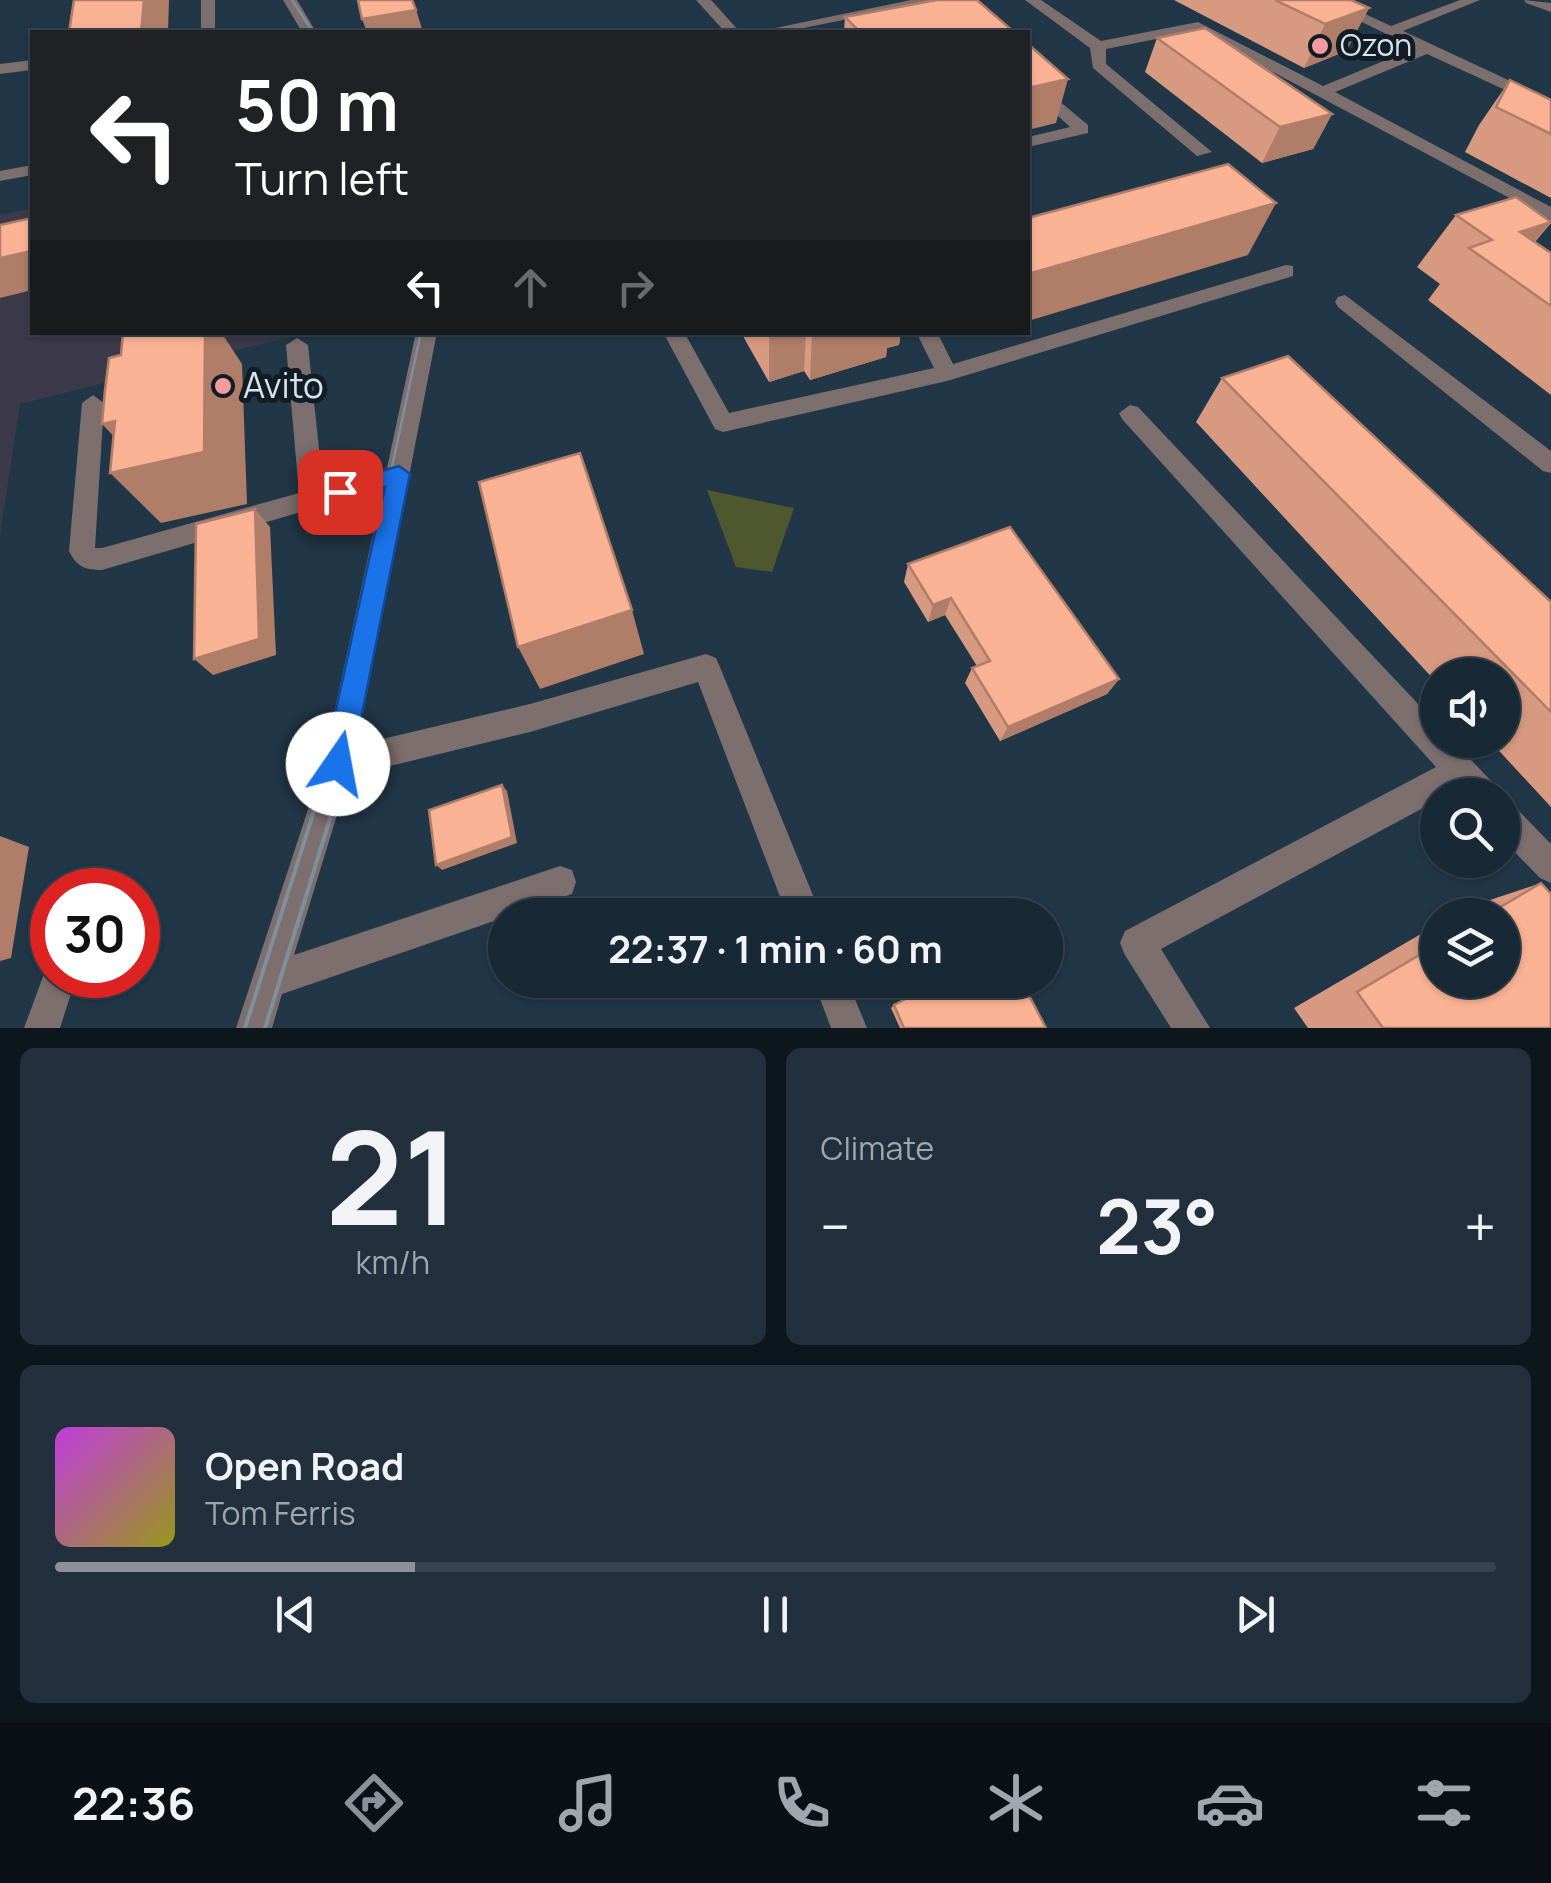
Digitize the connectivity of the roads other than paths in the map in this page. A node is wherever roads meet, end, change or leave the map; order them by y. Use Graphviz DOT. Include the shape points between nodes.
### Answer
graph roads {
  1 [pos="208,0"];
  2 [pos="290,0"];
  3 [pos="703,0"];
  4 [pos="934,0"];
  5 [pos="1032,0"];
  6 [pos="1324,0"];
  7 [pos="1473,0"];
  8 [pos="1531,0"];
  9 [pos="1551,8"];
  10 [pos="208,30"];
  11 [pos="309,30"];
  12 [pos="732,30"];
  13 [pos="774,30"];
  14 [pos="1391,31"];
  15 [pos="1098,46"];
  16 [pos="1428,48"];
  17 [pos="30,65"];
  18 [pos="0,69"];
  19 [pos="1030,82"];
  20 [pos="1322,92"];
  21 [pos="1551,106"];
  22 [pos="1030,142"];
  23 [pos="1203,152"];
  24 [pos="30,170"];
  25 [pos="0,176"];
  26 [pos="1551,214"];
  27 [pos="1286,271"];
  28 [pos="1345,302"];
  29 [pos="426,335"];
  30 [pos="675,335"];
  31 [pos="928,335"];
  32 [pos="298,345"];
  33 [pos="947,373"];
  34 [pos="92,403"];
  35 [pos="1130,413"];
  36 [pos="1551,464"];
  37 [pos="399,474"];
  38 [pos="312,500"];
  39 [pos="338,764"];
  40 [pos="1467,778"];
  41 [pos="1420,808"];
  42 [pos="1520,835"];
  43 [pos="1551,867"];
  44 [pos="560,882"];
  45 [pos="797,898"];
  46 [pos="272,980"];
  47 [pos="52,998"];
  48 [pos="837,998"];
  49 [pos="42,1028"];
  50 [pos="254,1028"];
  51 [pos="848,1028"];
  52 [pos="1192,1028"];
  1 -- 10 [label="street"];
  2 -- 11 [label="street"];
  3 -- 12 [label="street"];
  4 -- 13 [label="street"];
  5 -- 15 [label="street"];
  6 -- 14 [label="street"];
  7 -- 14 [label="street"];
  8 -- 9 [label="street"];
  14 -- 16 [label="street"];
  15 -- 20 [label="street" via="1198,26"];
  15 -- 23 [label="street" via="1098,64"];
  16 -- 20 [label="street"];
  16 -- 21 [label="street"];
  17 -- 18 [label="street"];
  19 -- 22 [label="street" via="1082,129"];
  20 -- 26 [label="street"];
  24 -- 25 [label="street"];
  27 -- 33 [label="street"];
  28 -- 36 [label="street"];
  29 -- 37 [label="street"];
  30 -- 33 [label="street" via="723,424"];
  31 -- 33 [label="street"];
  32 -- 38 [label="street"];
  34 -- 38 [label="street" via="82,551 89,559"];
  35 -- 40 [label="street"];
  37 -- 38 [label="street"];
  37 -- 39 [label="street"];
  39 -- 45 [label="street" via="706,667"];
  39 -- 46 [label="street"];
  41 -- 52 [label="street" via="1136,943"];
  42 -- 43 [label="street"];
  44 -- 46 [label="street"];
  46 -- 50 [label="street"];
  47 -- 49 [label="street"];
  48 -- 51 [label="street"];
}
